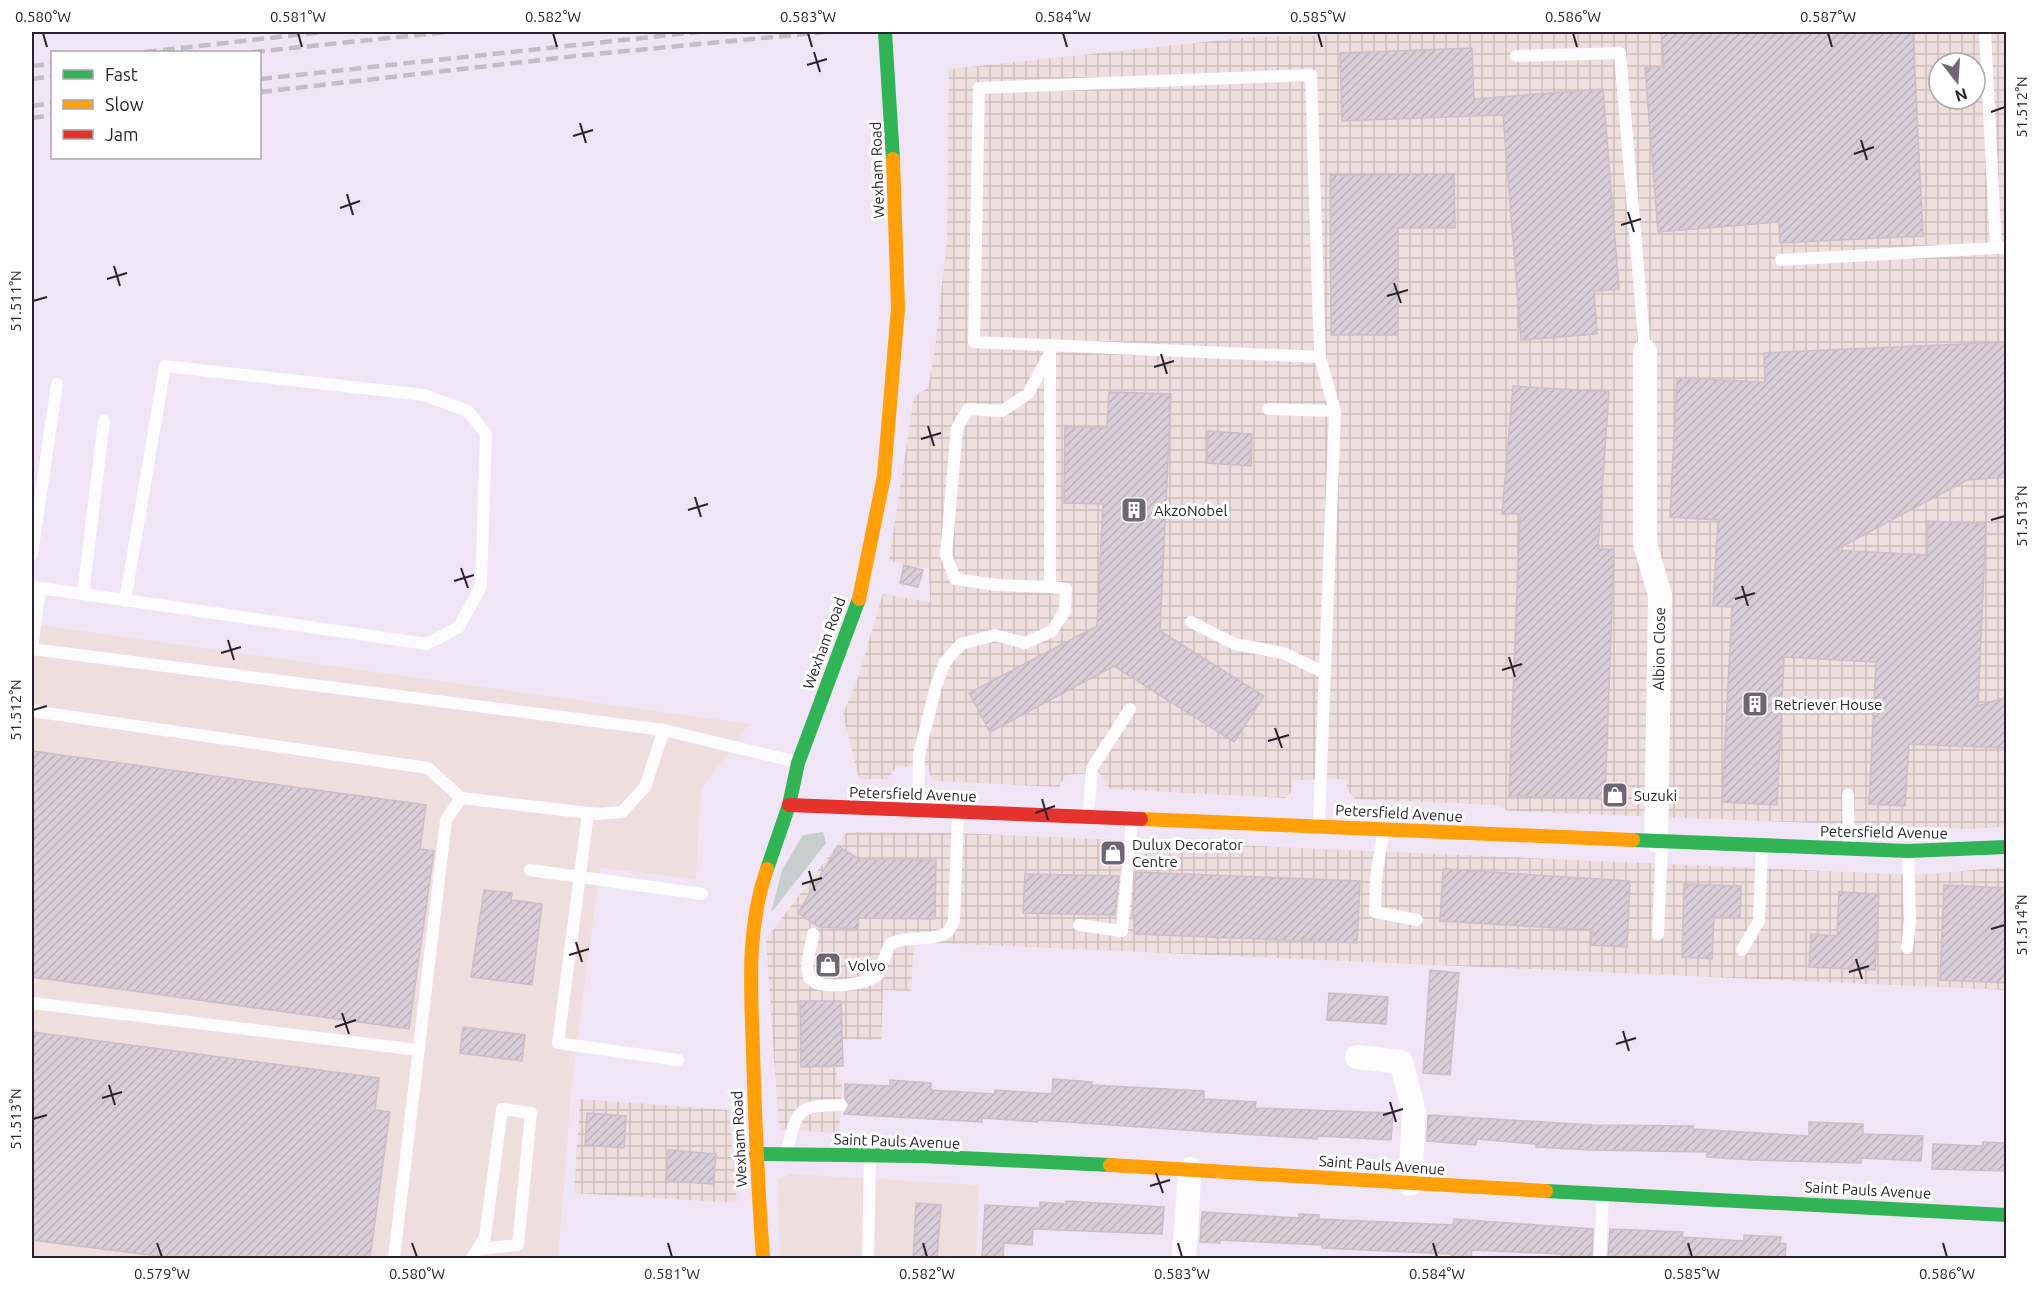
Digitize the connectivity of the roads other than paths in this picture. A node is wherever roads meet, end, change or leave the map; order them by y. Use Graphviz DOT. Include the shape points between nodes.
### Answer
graph roads {
  1 [pos="885,32"];
  2 [pos="1985,32"];
  3 [pos="1516,56"];
  4 [pos="2001,248"];
  5 [pos="1781,260"];
  6 [pos="1049,351"];
  7 [pos="1645,351"];
  8 [pos="1320,357"];
  9 [pos="57,384"];
  10 [pos="1268,409"];
  11 [pos="1335,411"];
  12 [pos="104,421"];
  13 [pos="32,554"];
  14 [pos="1050,587"];
  15 [pos="36,588"];
  16 [pos="83,594"];
  17 [pos="125,601"];
  18 [pos="1191,622"];
  19 [pos="1325,673"];
  20 [pos="1130,709"];
  21 [pos="32,711"];
  22 [pos="664,730"];
  23 [pos="798,763"];
  24 [pos="1848,795"];
  25 [pos="461,798"];
  26 [pos="789,805"];
  27 [pos="918,810"];
  28 [pos="958,812"];
  29 [pos="588,813"];
  30 [pos="1088,817"];
  31 [pos="1132,819"];
  32 [pos="1319,825"];
  33 [pos="1383,830"];
  34 [pos="1659,840"];
  35 [pos="1762,845"];
  36 [pos="2007,847"];
  37 [pos="1849,849"];
  38 [pos="1908,851"];
  39 [pos="530,870"];
  40 [pos="580,878"];
  41 [pos="702,894"];
  42 [pos="1417,920"];
  43 [pos="1079,925"];
  44 [pos="813,934"];
  45 [pos="1658,934"];
  46 [pos="1907,948"];
  47 [pos="1742,950"];
  48 [pos="32,1003"];
  49 [pos="419,1050"];
  50 [pos="1357,1057"];
  51 [pos="678,1060"];
  52 [pos="841,1105"];
  53 [pos="756,1154"];
  54 [pos="786,1154"];
  55 [pos="870,1155"];
  56 [pos="1190,1169"];
  57 [pos="1410,1184"];
  58 [pos="1604,1193"];
  59 [pos="2007,1215"];
  60 [pos="475,1254"];
  61 [pos="394,1258"];
  62 [pos="763,1258"];
  63 [pos="868,1258"];
  64 [pos="1185,1258"];
  65 [pos="1600,1258"];
  1 -- 23 [label="street, Wexham Road" via="898,308 884,476 858,602"];
  2 -- 4 [label="lane"];
  3 -- 7 [label="lane" via="1620,53"];
  4 -- 5 [label="lane"];
  6 -- 8 [label="lane"];
  6 -- 8 [label="lane" via="974,342 979,88 1311,75"];
  6 -- 14 [label="lane"];
  6 -- 14 [label="lane" via="1028,394 1002,411 968,409 957,428 946,555 955,579"];
  7 -- 34 [label="street, Albion Close" via="1646,544 1660,596"];
  8 -- 11 [label="lane"];
  9 -- 13 [label="lane"];
  10 -- 11 [label="lane"];
  11 -- 19 [label="lane"];
  12 -- 16 [label="lane"];
  14 -- 27 [label="lane" via="1066,589 1065,611 1052,631 1026,643 994,635 961,644 945,662 919,755"];
  15 -- 16 [label="lane"];
  15 -- 22 [label="lane" via="32,649"];
  16 -- 17 [label="lane"];
  17 -- 17 [label="lane" via="427,644 459,627 481,586 486,434 468,411 424,395 165,366"];
  18 -- 19 [label="lane" via="1235,644 1283,653"];
  19 -- 32 [label="lane"];
  20 -- 30 [label="lane" via="1092,768"];
  21 -- 25 [label="lane" via="428,768"];
  22 -- 23 [label="lane"];
  22 -- 29 [label="lane" via="645,787 622,812"];
  23 -- 26 [label="street, Wexham Road"];
  24 -- 37 [label="lane"];
  25 -- 29 [label="lane"];
  25 -- 49 [label="lane" via="446,820"];
  26 -- 27 [label="street, Petersfield Avenue"];
  26 -- 53 [label="street, Wexham Road" via="757,897 750,951"];
  27 -- 28 [label="street, Petersfield Avenue"];
  28 -- 30 [label="street, Petersfield Avenue"];
  28 -- 44 [label="lane" via="954,921 948,932 890,944 878,975 860,985 818,984 809,978 807,965"];
  29 -- 40 [label="lane"];
  30 -- 31 [label="street, Petersfield Avenue"];
  31 -- 32 [label="street, Petersfield Avenue"];
  31 -- 43 [label="lane" via="1122,931"];
  32 -- 33 [label="street, Petersfield Avenue"];
  33 -- 34 [label="street, Petersfield Avenue"];
  33 -- 42 [label="lane" via="1375,912"];
  34 -- 35 [label="street, Petersfield Avenue"];
  34 -- 45 [label="lane"];
  35 -- 37 [label="street, Petersfield Avenue"];
  35 -- 47 [label="lane" via="1759,921"];
  36 -- 38 [label="street, Petersfield Avenue"];
  37 -- 38 [label="street, Petersfield Avenue"];
  38 -- 46 [label="lane"];
  39 -- 40 [label="lane"];
  40 -- 41 [label="lane"];
  40 -- 51 [label="lane" via="558,1043"];
  48 -- 49 [label="lane"];
  49 -- 61 [label="lane"];
  50 -- 57 [label="street" via="1401,1062 1414,1111"];
  52 -- 54 [label="lane" via="815,1105 802,1110"];
  53 -- 54 [label="street, Saint Pauls Avenue"];
  53 -- 62 [label="street, Wexham Road"];
  54 -- 55 [label="street, Saint Pauls Avenue"];
  55 -- 56 [label="street, Saint Pauls Avenue"];
  55 -- 63 [label="lane"];
  56 -- 57 [label="street, Saint Pauls Avenue"];
  56 -- 64 [label="street"];
  57 -- 58 [label="street, Saint Pauls Avenue"];
  58 -- 59 [label="street, Saint Pauls Avenue"];
  58 -- 65 [label="lane"];
  60 -- 60 [label="lane" via="485,1237 502,1109 531,1113 518,1245"];
}
